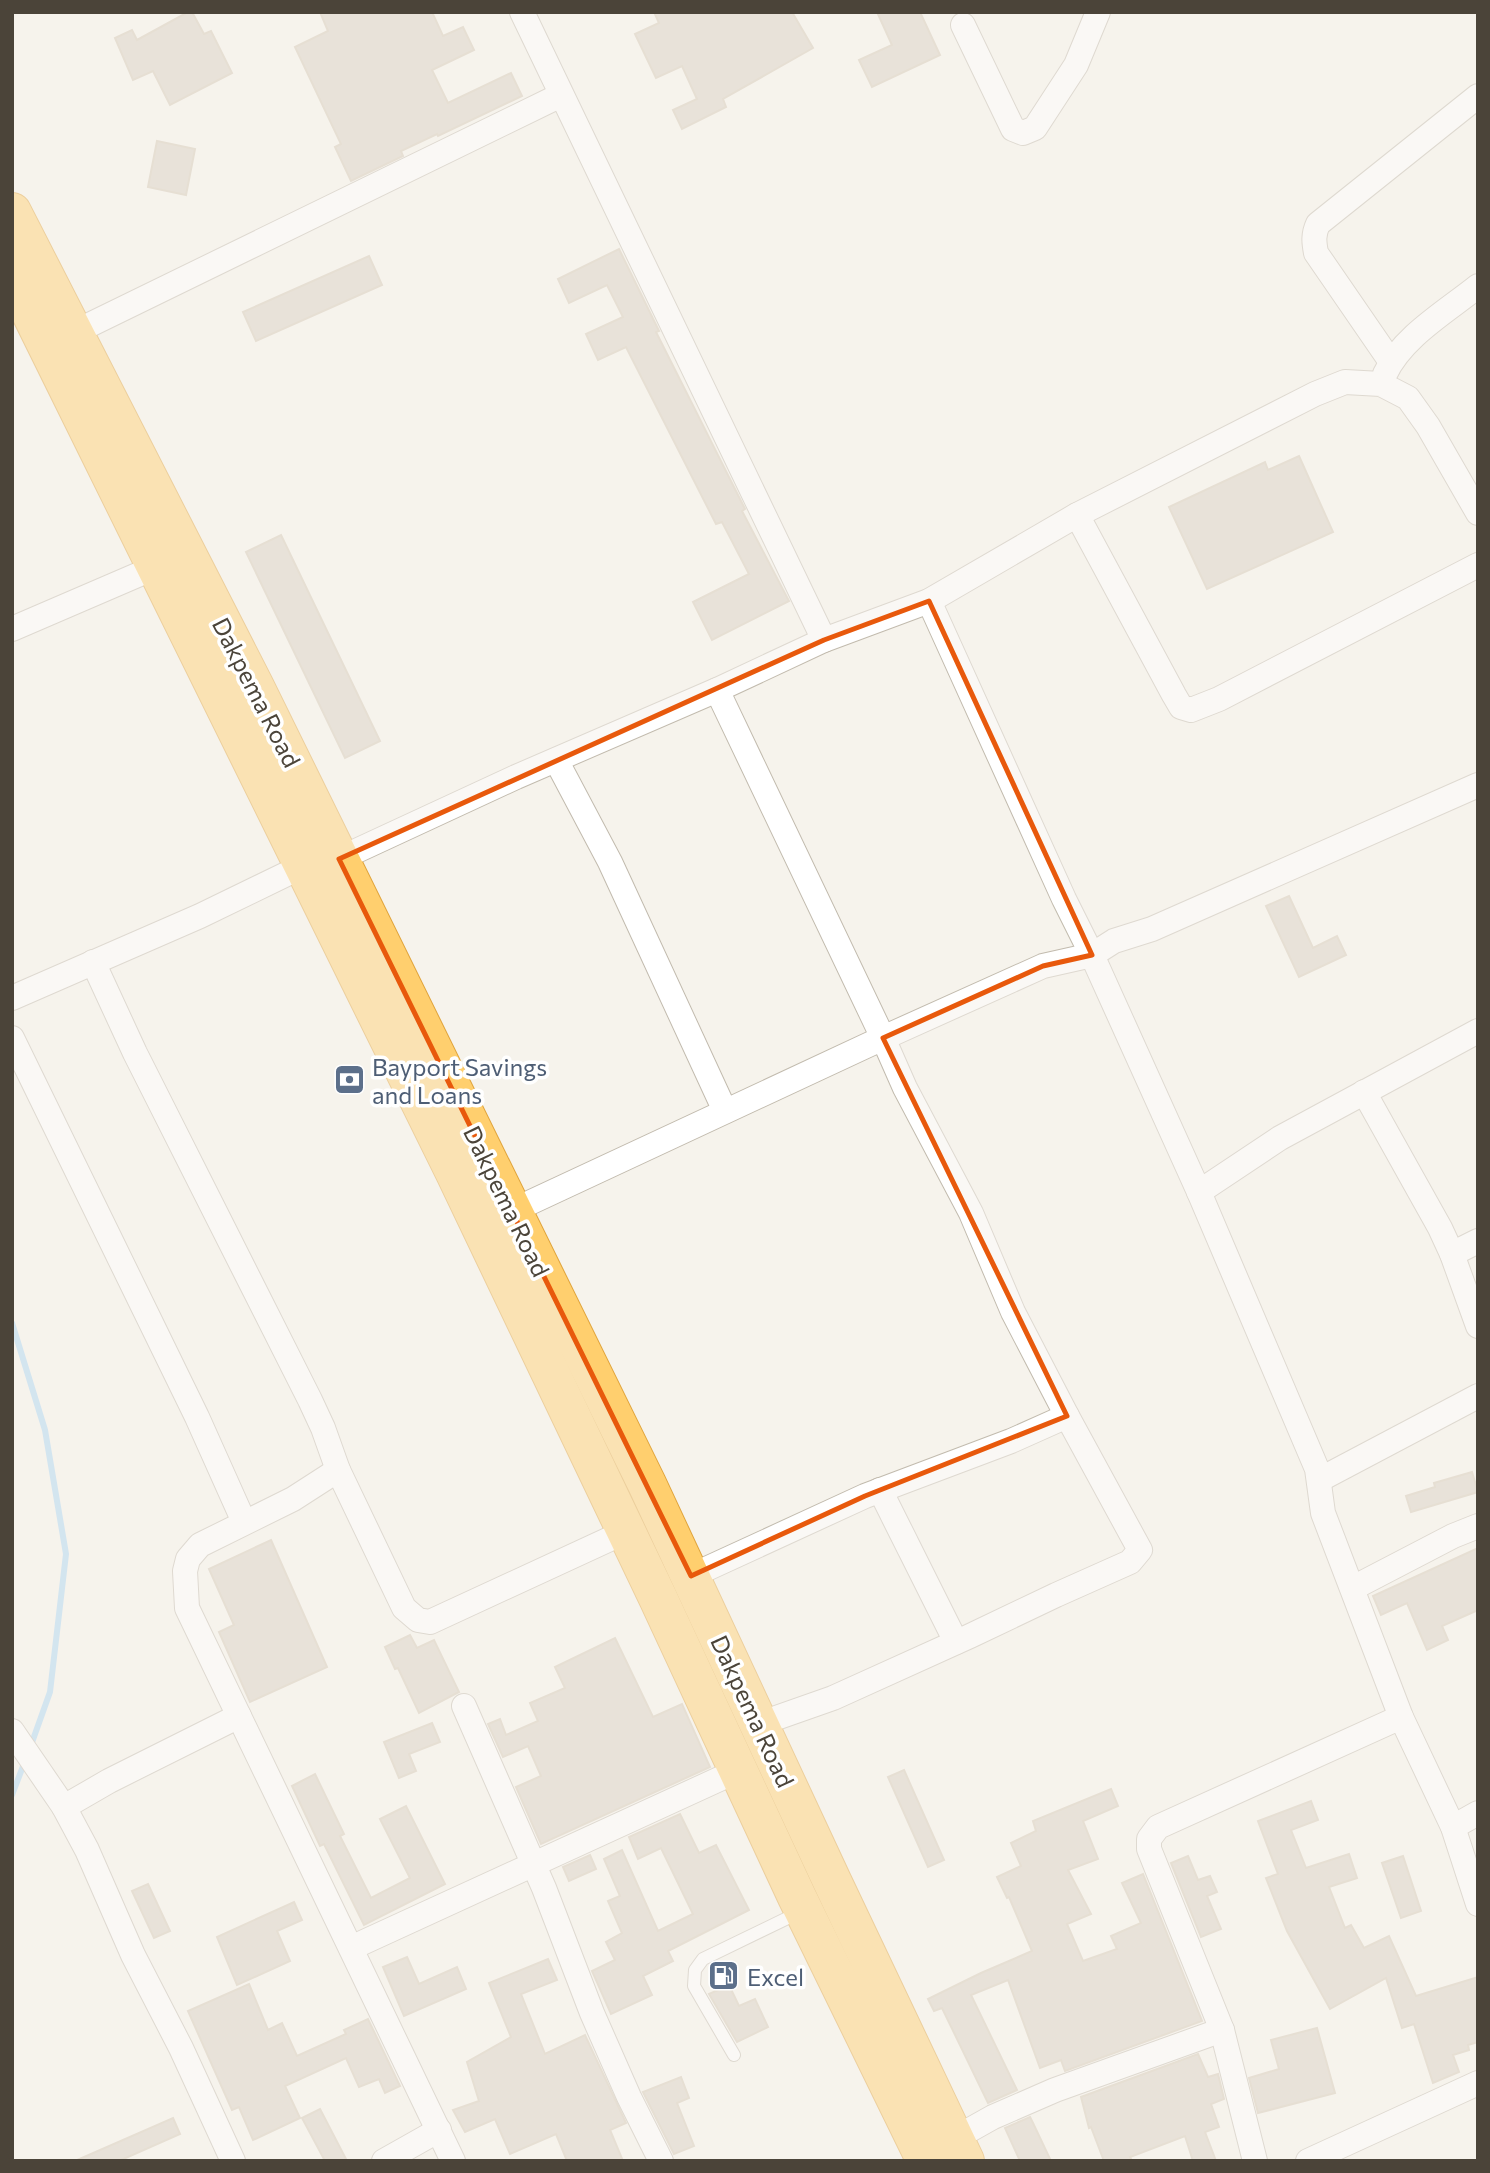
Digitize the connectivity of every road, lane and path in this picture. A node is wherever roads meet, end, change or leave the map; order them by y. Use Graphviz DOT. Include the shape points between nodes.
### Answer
graph roads {
  1 [pos="522,12"];
  2 [pos="1098,12"];
  3 [pos="963,25"];
  4 [pos="561,95"];
  5 [pos="1478,96"];
  6 [pos="12,212"];
  7 [pos="12,275"];
  8 [pos="1478,286"];
  9 [pos="73,332"];
  10 [pos="1386,373"];
  11 [pos="1478,513"];
  12 [pos="1077,515"];
  13 [pos="1478,565"];
  14 [pos="156,566"];
  15 [pos="929,601"];
  16 [pos="12,629"];
  17 [pos="824,640"];
  18 [pos="717,690"];
  19 [pos="556,760"];
  20 [pos="1478,785"];
  21 [pos="321,862"];
  22 [pos="1092,955"];
  23 [pos="93,962"];
  24 [pos="12,998"];
  25 [pos="1478,1031"];
  26 [pos="12,1038"];
  27 [pos="883,1038"];
  28 [pos="1364,1092"];
  29 [pos="725,1111"];
  30 [pos="1199,1192"];
  31 [pos="512,1211"];
  32 [pos="1478,1241"];
  33 [pos="1452,1254"];
  34 [pos="1478,1326"];
  35 [pos="1478,1396"];
  36 [pos="1067,1416"];
  37 [pos="338,1470"];
  38 [pos="1319,1480"];
  39 [pos="880,1490"];
  40 [pos="244,1522"];
  41 [pos="1478,1527"];
  42 [pos="626,1531"];
  43 [pos="691,1576"];
  44 [pos="1353,1588"];
  45 [pos="956,1642"];
  46 [pos="464,1706"];
  47 [pos="239,1716"];
  48 [pos="1402,1717"];
  49 [pos="759,1724"];
  50 [pos="13,1734"];
  51 [pos="738,1770"];
  52 [pos="64,1807"];
  53 [pos="1478,1813"];
  54 [pos="1453,1827"];
  55 [pos="534,1863"];
  56 [pos="1478,1904"];
  57 [pos="803,1910"];
  58 [pos="351,1948"];
  59 [pos="1222,2030"];
  60 [pos="734,2055"];
  61 [pos="1478,2083"];
  62 [pos="439,2130"];
  63 [pos="937,2155"];
  64 [pos="233,2161"];
  65 [pos="384,2161"];
  66 [pos="453,2161"];
  67 [pos="661,2161"];
  68 [pos="1255,2161"];
  69 [pos="1308,2161"];
  1 -- 4 [label="street"];
  2 -- 3 [label="street" via="1076,65 1035,128 1023,133 1013,129"];
  4 -- 9 [label="street"];
  4 -- 17 [label="street"];
  5 -- 10 [label="street" via="1318,224 1314,232 1316,253"];
  6 -- 9 [label="highway, Dakpema Road"];
  7 -- 14 [label="highway, Dakpema Road"];
  8 -- 10 [label="street" via="1408,342"];
  9 -- 21 [label="highway, Dakpema Road" via="255,687"];
  10 -- 11 [label="street" via="1428,426"];
  10 -- 12 [label="street" via="1315,394"];
  12 -- 13 [label="street" via="1181,707 1191,710"];
  12 -- 15 [label="street"];
  14 -- 16 [label="street"];
  14 -- 21 [label="highway, Dakpema Road"];
  15 -- 17 [label="street"];
  15 -- 22 [label="street"];
  17 -- 18 [label="street"];
  18 -- 19 [label="street"];
  18 -- 27 [label="street"];
  19 -- 21 [label="street"];
  19 -- 29 [label="street" via="610,862"];
  20 -- 22 [label="street"];
  21 -- 23 [label="street"];
  21 -- 31 [label="highway, Dakpema Road"];
  21 -- 42 [label="highway, Dakpema Road" via="455,1173"];
  22 -- 27 [label="street" via="1043,966"];
  22 -- 30 [label="street"];
  23 -- 24 [label="street"];
  23 -- 37 [label="street" via="310,1400"];
  25 -- 28 [label="street"];
  26 -- 40 [label="street"];
  27 -- 29 [label="street"];
  27 -- 36 [label="street"];
  28 -- 30 [label="street" via="1280,1138"];
  28 -- 33 [label="street"];
  29 -- 31 [label="street"];
  30 -- 38 [label="street"];
  31 -- 43 [label="highway, Dakpema Road"];
  32 -- 33 [label="street"];
  33 -- 34 [label="street"];
  35 -- 38 [label="street"];
  36 -- 39 [label="street"];
  36 -- 45 [label="street" via="1132,1533 1138,1555"];
  37 -- 40 [label="street" via="293,1499"];
  37 -- 42 [label="street" via="404,1608 418,1620 430,1622"];
  38 -- 44 [label="street" via="1323,1513"];
  39 -- 43 [label="street"];
  39 -- 45 [label="street"];
  40 -- 47 [label="street" via="200,1545 188,1559 185,1581 187,1608"];
  41 -- 44 [label="street"];
  42 -- 51 [label="highway, Dakpema Road"];
  43 -- 49 [label="highway, Dakpema Road"];
  44 -- 48 [label="street"];
  45 -- 49 [label="street" via="833,1698"];
  46 -- 55 [label="street"];
  47 -- 52 [label="street"];
  47 -- 58 [label="street"];
  48 -- 54 [label="street"];
  48 -- 59 [label="street" via="1151,1834 1149,1849"];
  49 -- 63 [label="highway, Dakpema Road" via="832,1881"];
  50 -- 52 [label="street"];
  51 -- 55 [label="street"];
  51 -- 57 [label="highway, Dakpema Road"];
  52 -- 64 [label="street"];
  53 -- 54 [label="street"];
  54 -- 56 [label="street"];
  55 -- 58 [label="street"];
  55 -- 67 [label="street" via="592,2013"];
  57 -- 60 [label="lane" via="703,1959 695,1970 694,1986"];
  57 -- 63 [label="highway, Dakpema Road"];
  58 -- 62 [label="street"];
  59 -- 63 [label="street" via="993,2117"];
  59 -- 68 [label="street"];
  61 -- 69 [label="street"];
  62 -- 65 [label="street"];
  62 -- 66 [label="street"];
}
